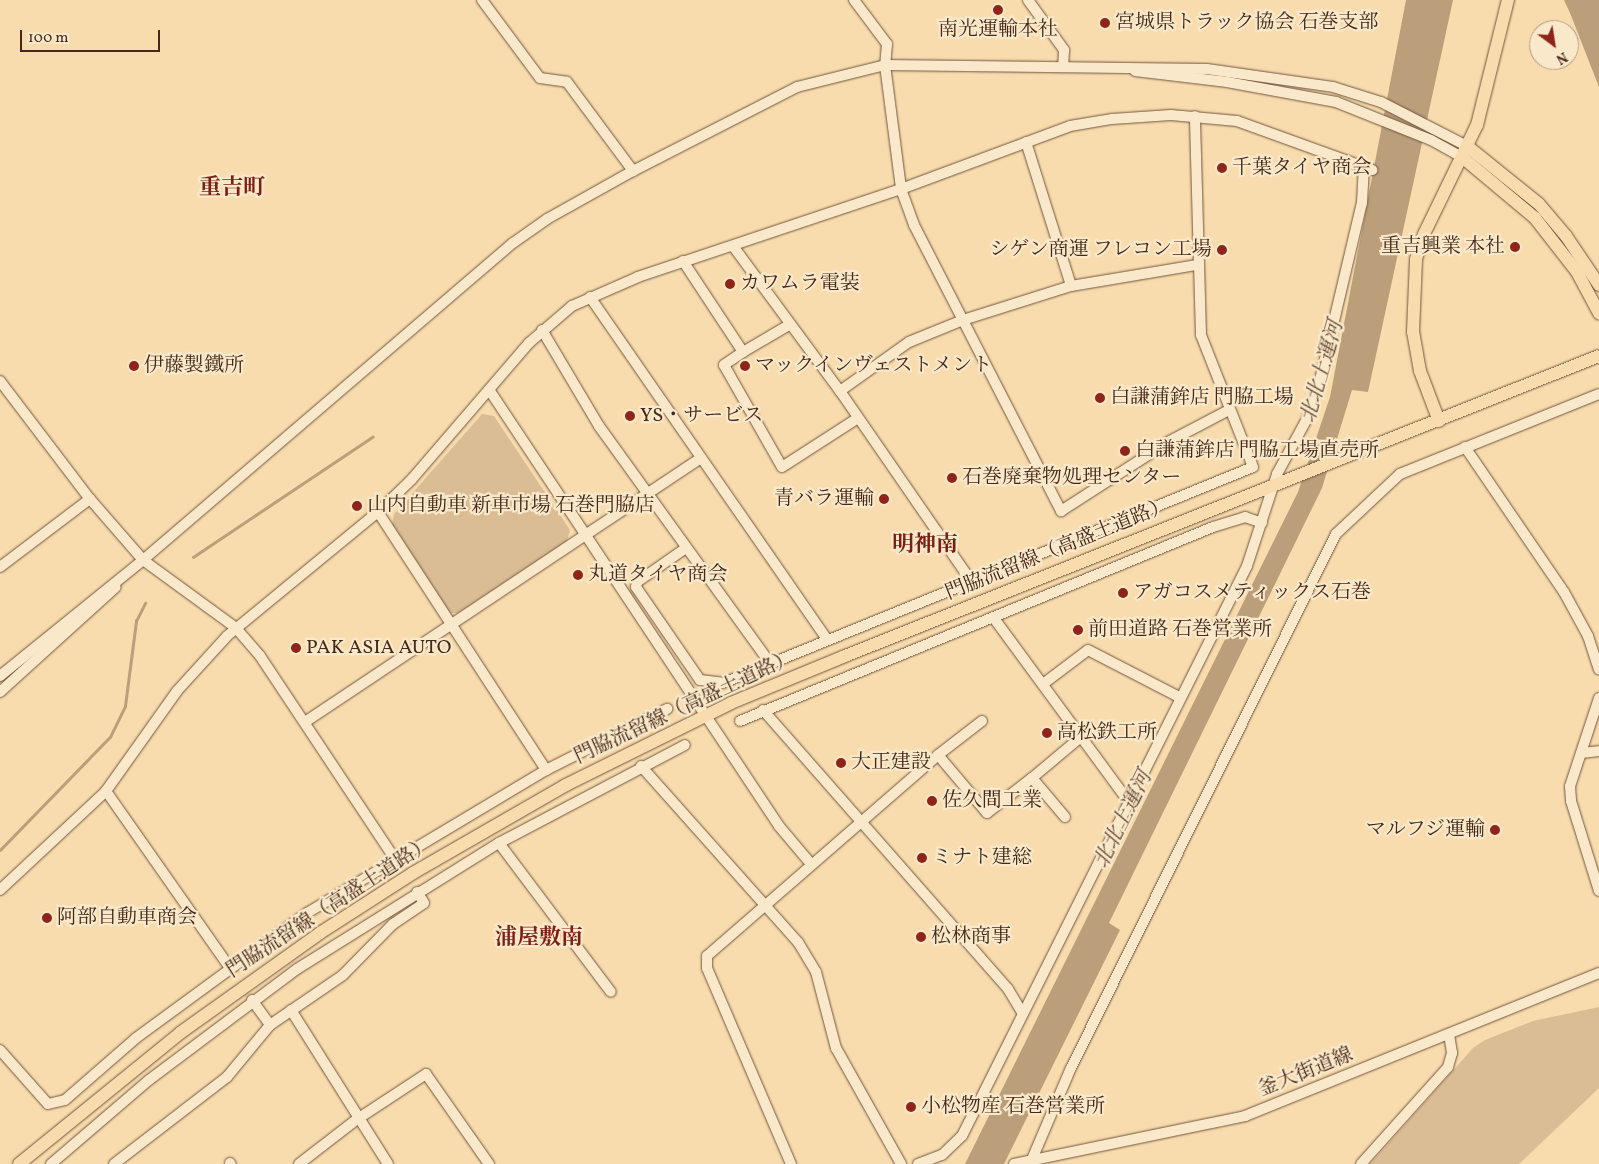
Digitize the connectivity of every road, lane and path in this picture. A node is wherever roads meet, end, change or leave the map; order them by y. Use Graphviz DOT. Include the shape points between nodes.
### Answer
graph roads {
  1 [pos="482,0"];
  2 [pos="854,0"];
  3 [pos="1028,0"];
  4 [pos="1508,0"];
  5 [pos="885,65"];
  6 [pos="1063,67"];
  7 [pos="1112,67"];
  8 [pos="1195,116"];
  9 [pos="1026,142"];
  10 [pos="1465,152"];
  11 [pos="633,171"];
  12 [pos="901,189"];
  13 [pos="733,246"];
  14 [pos="683,261"];
  15 [pos="1197,265"];
  16 [pos="1599,285"];
  17 [pos="1071,286"];
  18 [pos="590,297"];
  19 [pos="1599,313"];
  20 [pos="963,320"];
  21 [pos="789,325"];
  22 [pos="542,330"];
  23 [pos="743,352"];
  24 [pos="1599,357"];
  25 [pos="0,381"];
  26 [pos="840,391"];
  27 [pos="490,392"];
  28 [pos="1599,394"];
  29 [pos="1229,410"];
  30 [pos="858,418"];
  31 [pos="1439,421"];
  32 [pos="1465,447"];
  33 [pos="699,459"];
  34 [pos="1274,486"];
  35 [pos="646,493"];
  36 [pos="90,499"];
  37 [pos="378,512"];
  38 [pos="1262,523"];
  39 [pos="586,534"];
  40 [pos="686,548"];
  41 [pos="143,560"];
  42 [pos="0,566"];
  43 [pos="971,581"];
  44 [pos="993,617"];
  45 [pos="452,625"];
  46 [pos="235,627"];
  47 [pos="827,640"];
  48 [pos="769,662"];
  49 [pos="1599,669"];
  50 [pos="0,676"];
  51 [pos="1043,684"];
  52 [pos="0,692"];
  53 [pos="1179,697"];
  54 [pos="1599,698"];
  55 [pos="667,709"];
  56 [pos="763,710"];
  57 [pos="707,715"];
  58 [pos="740,721"];
  59 [pos="982,721"];
  60 [pos="305,722"];
  61 [pos="1082,736"];
  62 [pos="685,745"];
  63 [pos="1599,751"];
  64 [pos="1581,753"];
  65 [pos="938,756"];
  66 [pos="641,766"];
  67 [pos="546,770"];
  68 [pos="1032,778"];
  69 [pos="106,791"];
  70 [pos="1128,800"];
  71 [pos="1065,817"];
  72 [pos="861,820"];
  73 [pos="499,843"];
  74 [pos="394,858"];
  75 [pos="810,864"];
  76 [pos="0,890"];
  77 [pos="1599,891"];
  78 [pos="417,892"];
  79 [pos="766,903"];
  80 [pos="230,968"];
  81 [pos="1599,973"];
  82 [pos="611,992"];
  83 [pos="252,1000"];
  84 [pos="291,1010"];
  85 [pos="1021,1011"];
  86 [pos="270,1025"];
  87 [pos="1449,1035"];
  88 [pos="0,1050"];
  89 [pos="356,1120"];
  90 [pos="383,1162"];
  91 [pos="1031,1162"];
  92 [pos="1016,1163"];
  93 [pos="19,1164"];
  94 [pos="51,1164"];
  95 [pos="114,1164"];
  96 [pos="299,1164"];
  97 [pos="489,1164"];
  98 [pos="791,1164"];
  99 [pos="901,1164"];
  100 [pos="918,1164"];
  101 [pos="1361,1164"];
  1 -- 11 [label="street" via="540,78 567,82"];
  2 -- 5 [label="street" via="887,44"];
  3 -- 6 [label="street" via="1064,50"];
  4 -- 10 [label="main road" via="1477,125"];
  5 -- 6 [label="street"];
  5 -- 11 [label="street" via="797,87"];
  5 -- 12 [label="street"];
  6 -- 7 [label="street"];
  7 -- 10 [label="street" via="1280,90 1336,102"];
  7 -- 10 [label="street" via="1165,66 1268,76 1333,87 1381,102 1435,126"];
  8 -- 9 [label="street" via="1112,118 1070,126"];
  8 -- 15 [label="street"];
  8 -- 34 [label="street" via="1262,128 1368,169 1320,380 1308,417"];
  9 -- 12 [label="street"];
  9 -- 17 [label="street"];
  10 -- 16 [label="main road" via="1539,204 1566,236"];
  10 -- 19 [label="main road" via="1535,218 1577,272"];
  10 -- 31 [label="main road" via="1424,234 1412,284 1416,352"];
  11 -- 41 [label="street" via="547,219 513,243"];
  12 -- 13 [label="street"];
  12 -- 20 [label="street" via="914,225"];
  13 -- 14 [label="street"];
  13 -- 21 [label="street"];
  14 -- 18 [label="street"];
  14 -- 23 [label="street"];
  15 -- 17 [label="street"];
  15 -- 29 [label="street" via="1201,335"];
  17 -- 20 [label="street"];
  18 -- 22 [label="street"];
  18 -- 33 [label="street"];
  20 -- 26 [label="street" via="909,342"];
  20 -- 29 [label="street" via="1061,511 1168,442"];
  21 -- 23 [label="street"];
  21 -- 26 [label="street"];
  22 -- 27 [label="street"];
  22 -- 35 [label="street" via="599,426"];
  23 -- 30 [label="street" via="724,365 782,467"];
  24 -- 31 [label="main road, 門脇流留線（高盛土道路）"];
  25 -- 36 [label="street"];
  26 -- 30 [label="street"];
  27 -- 37 [label="street"];
  27 -- 39 [label="street"];
  28 -- 32 [label="street"];
  29 -- 43 [label="street" via="1253,467"];
  30 -- 43 [label="street"];
  31 -- 34 [label="main road, 門脇流留線（高盛土道路）"];
  32 -- 49 [label="street" via="1573,607 1588,636"];
  32 -- 91 [label="street" via="1400,474 1360,508 1336,534 1071,1068"];
  33 -- 35 [label="street"];
  33 -- 47 [label="street"];
  34 -- 38 [label="street"];
  34 -- 57 [label="main road, 門脇流留線（高盛土道路）" via="854,652"];
  35 -- 39 [label="street"];
  35 -- 40 [label="street"];
  36 -- 41 [label="street"];
  36 -- 42 [label="street"];
  37 -- 45 [label="street"];
  37 -- 46 [label="street"];
  38 -- 44 [label="street" via="1237,519"];
  38 -- 53 [label="street" via="1247,566"];
  39 -- 45 [label="street"];
  39 -- 57 [label="street"];
  40 -- 48 [label="street"];
  40 -- 48 [label="street" via="638,582 636,587 700,680 723,684"];
  41 -- 46 [label="street"];
  41 -- 50 [label="street"];
  41 -- 52 [label="street"];
  43 -- 47 [label="street"];
  44 -- 51 [label="street"];
  44 -- 56 [label="street"];
  45 -- 60 [label="street"];
  45 -- 67 [label="street"];
  46 -- 60 [label="street" via="260,656"];
  46 -- 69 [label="street" via="177,692"];
  47 -- 48 [label="street"];
  51 -- 53 [label="street" via="1088,650"];
  51 -- 61 [label="street"];
  53 -- 70 [label="street"];
  54 -- 64 [label="street"];
  55 -- 67 [label="street"];
  56 -- 58 [label="street"];
  56 -- 72 [label="street"];
  57 -- 75 [label="street" via="779,826"];
  57 -- 93 [label="main road, 門脇流留線（高盛土道路）" via="489,828 320,933 180,1033"];
  59 -- 65 [label="street"];
  60 -- 74 [label="street"];
  61 -- 68 [label="street"];
  61 -- 70 [label="street"];
  62 -- 66 [label="street"];
  63 -- 64 [label="street"];
  64 -- 77 [label="street" via="1572,776 1571,801"];
  65 -- 68 [label="street" via="988,812"];
  65 -- 72 [label="street"];
  66 -- 73 [label="street"];
  66 -- 79 [label="street"];
  67 -- 74 [label="street"];
  68 -- 71 [label="street"];
  69 -- 76 [label="street"];
  69 -- 80 [label="street"];
  70 -- 85 [label="street"];
  72 -- 75 [label="street"];
  72 -- 85 [label="street" via="1008,989"];
  73 -- 78 [label="street"];
  73 -- 82 [label="street"];
  74 -- 80 [label="street"];
  75 -- 79 [label="street"];
  78 -- 83 [label="street"];
  78 -- 84 [label="street" via="424,902 393,924 344,975"];
  79 -- 98 [label="street" via="707,956 707,968"];
  79 -- 99 [label="street" via="816,972 836,1048"];
  80 -- 88 [label="street" via="54,1105 38,1095"];
  81 -- 87 [label="street, 釜大街道線"];
  83 -- 86 [label="street"];
  83 -- 94 [label="street"];
  84 -- 86 [label="street"];
  84 -- 89 [label="street"];
  85 -- 100 [label="street" via="962,1136 942,1155"];
  86 -- 95 [label="street" via="227,1077"];
  87 -- 91 [label="street, 釜大街道線" via="1245,1116"];
  87 -- 101 [label="street" via="1452,1053 1448,1067"];
  89 -- 90 [label="street"];
  89 -- 96 [label="street"];
  89 -- 97 [label="street" via="426,1074"];
  91 -- 92 [label="street, 釜大街道線"];
}
